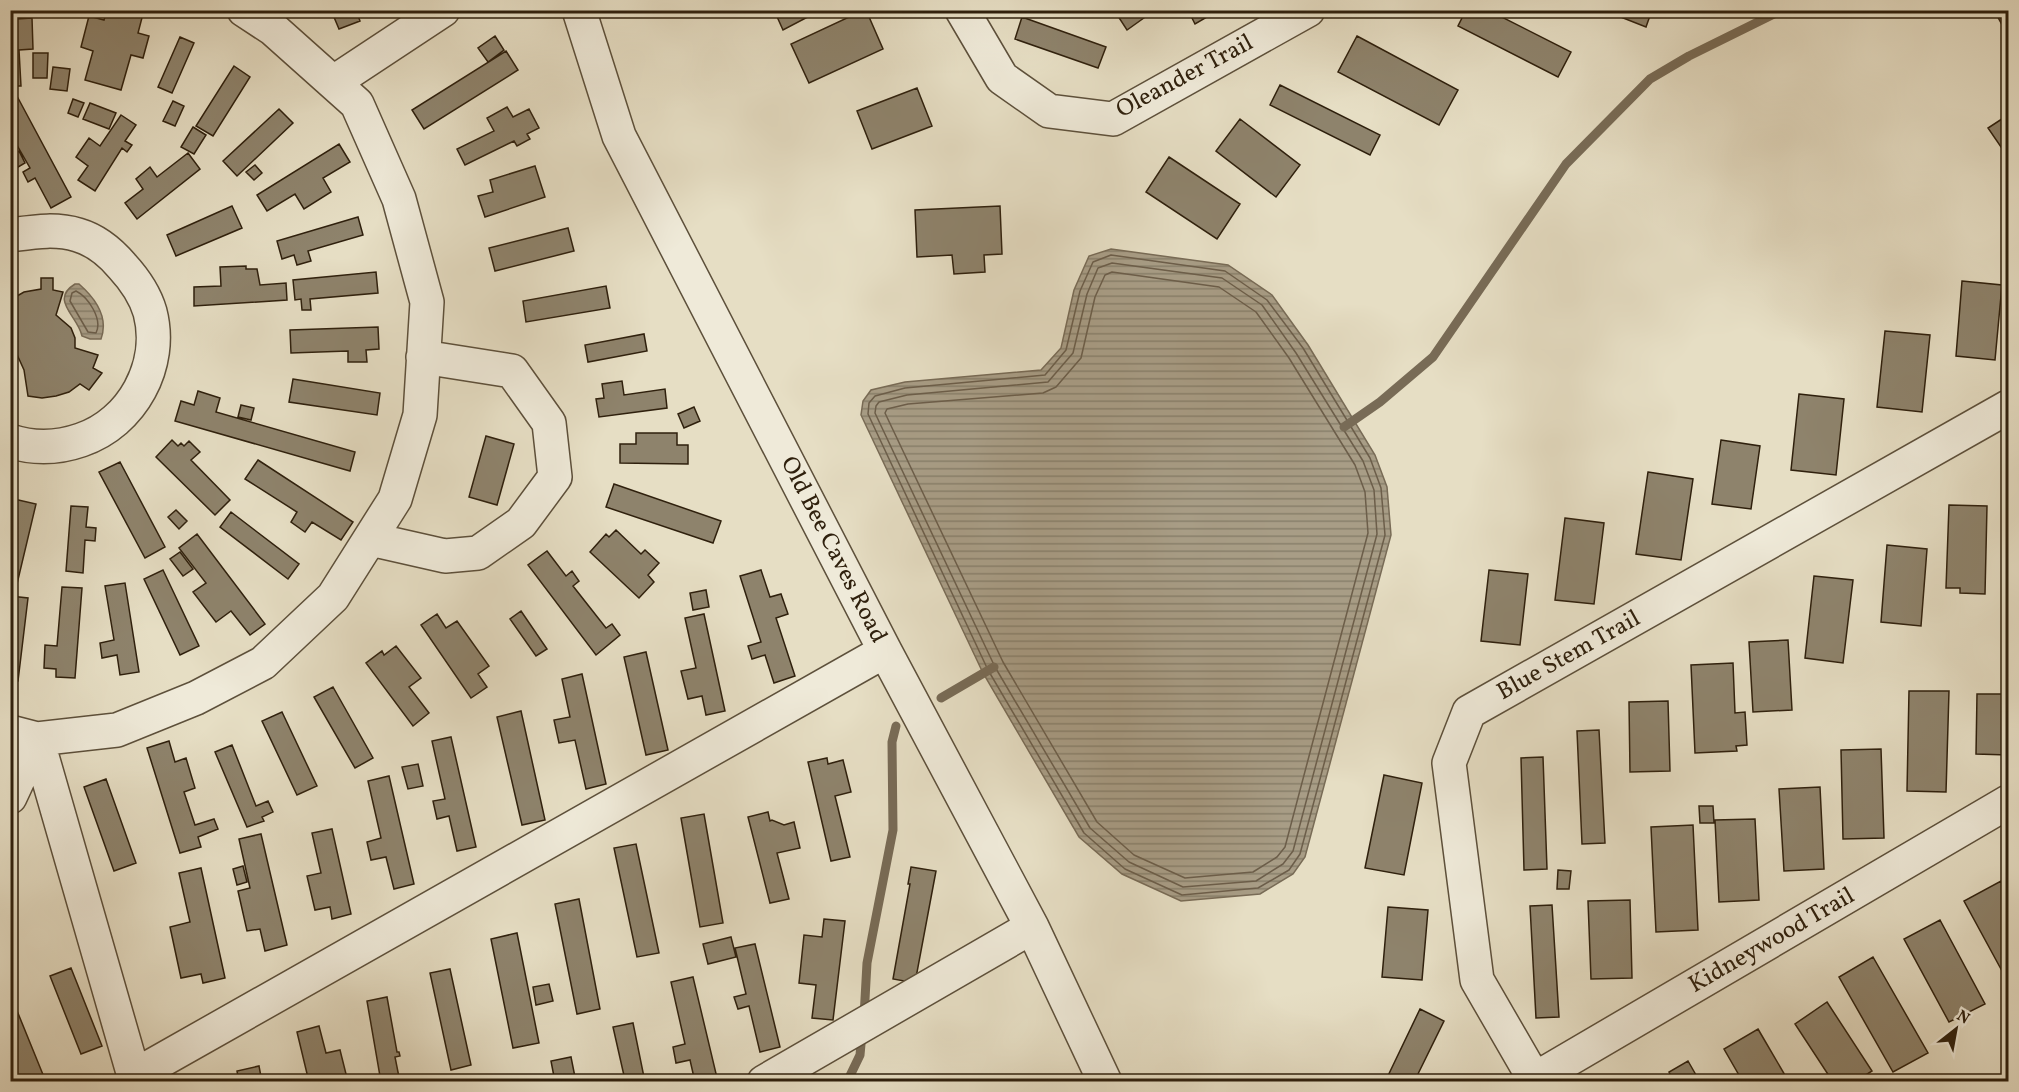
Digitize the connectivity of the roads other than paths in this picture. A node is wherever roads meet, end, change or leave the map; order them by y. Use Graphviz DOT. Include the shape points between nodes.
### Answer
graph roads {
  1 [pos="244,10"];
  2 [pos="443,10"];
  3 [pos="579,10"];
  4 [pos="962,10"];
  5 [pos="1308,10"];
  6 [pos="401,22"];
  7 [pos="334,82"];
  8 [pos="10,236"];
  9 [pos="423,357"];
  10 [pos="2008,407"];
  11 [pos="10,441"];
  12 [pos="370,539"];
  13 [pos="885,651"];
  14 [pos="24,736"];
  15 [pos="10,797"];
  16 [pos="2008,802"];
  17 [pos="1032,927"];
  18 [pos="131,1080"];
  19 [pos="1535,1080"];
  20 [pos="764,1082"];
  21 [pos="1106,1082"];
  1 -- 7 [label="street" via="273,29"];
  2 -- 6 [label="street"];
  3 -- 13 [label="street, Old Bee Caves Road" via="619,136"];
  4 -- 5 [label="street, Oleander Trail" via="1002,78 1048,111 1113,119"];
  6 -- 7 [label="street"];
  7 -- 9 [label="street" via="357,104 399,199 427,302"];
  8 -- 11 [label="street" via="43,230 79,236 111,253 135,280 150,312 153,348 144,383 124,413 96,435 63,447 27,447"];
  9 -- 12 [label="street" via="420,415 395,499"];
  9 -- 12 [label="street" via="512,371 549,423 555,477 521,523 478,553 445,556"];
  10 -- 19 [label="street, Blue Stem Trail" via="1469,712 1449,763 1477,980"];
  12 -- 14 [label="street" via="333,597 263,663 196,698 117,730"];
  13 -- 17 [label="street, Old Bee Caves Road"];
  13 -- 18 [label="street"];
  14 -- 15 [label="street"];
  14 -- 18 [label="street"];
  16 -- 19 [label="street, Kidneywood Trail"];
  17 -- 20 [label="street"];
  17 -- 21 [label="street, Old Bee Caves Road"];
}
